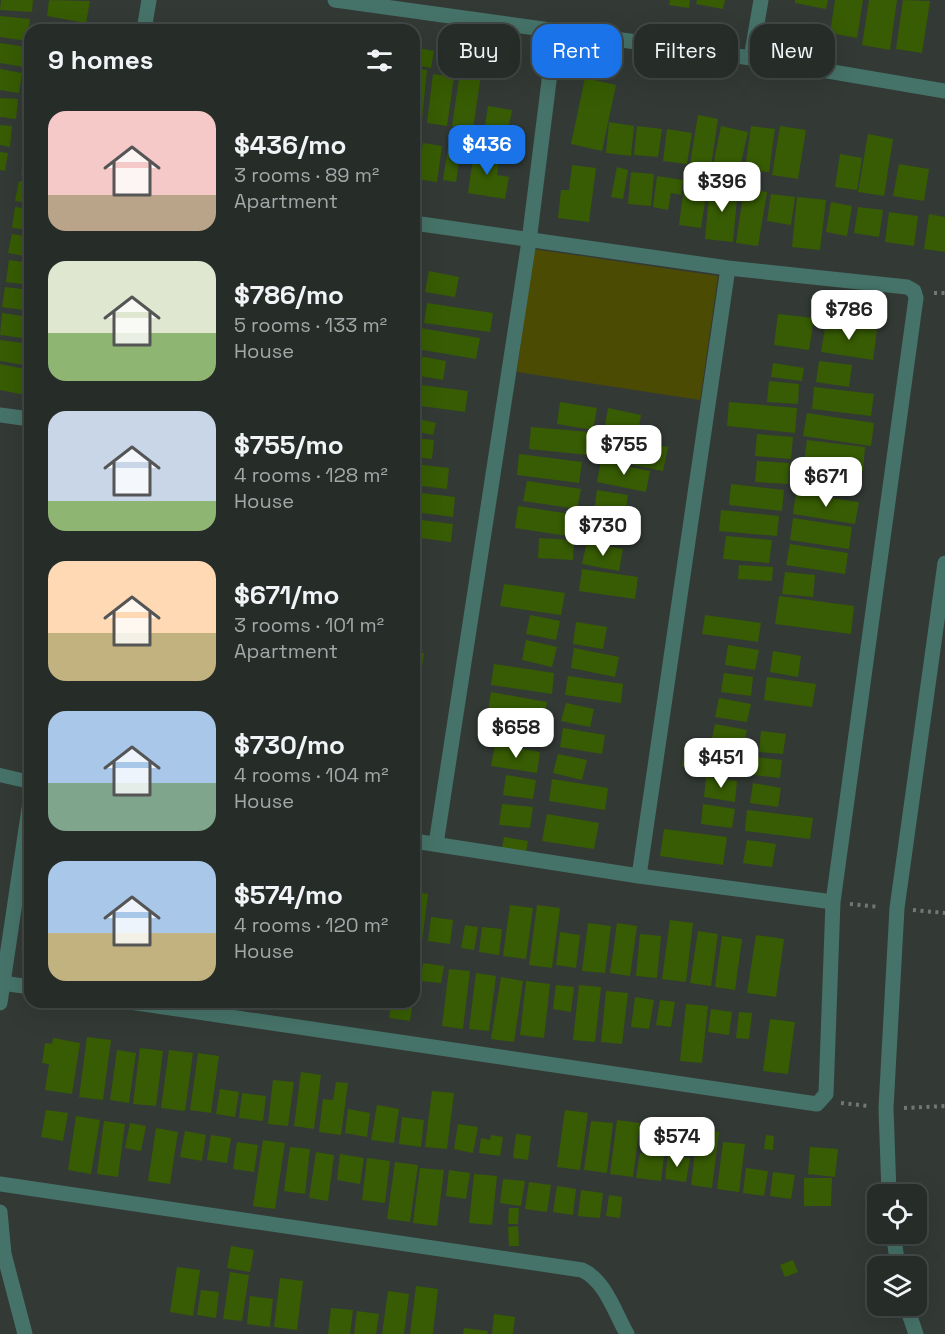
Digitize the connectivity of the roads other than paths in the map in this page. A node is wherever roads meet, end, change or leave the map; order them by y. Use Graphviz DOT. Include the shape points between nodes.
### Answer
graph roads {
  1 [pos="148,0"];
  2 [pos="335,0"];
  3 [pos="761,0"];
  4 [pos="145,24"];
  5 [pos="757,24"];
  6 [pos="532,30"];
  7 [pos="622,42"];
  8 [pos="750,58"];
  9 [pos="835,72"];
  10 [pos="549,78"];
  11 [pos="945,91"];
  12 [pos="420,224"];
  13 [pos="529,241"];
  14 [pos="728,268"];
  15 [pos="0,415"];
  16 [pos="24,418"];
  17 [pos="945,563"];
  18 [pos="0,776"];
  19 [pos="24,781"];
  20 [pos="24,841"];
  21 [pos="420,842"];
  22 [pos="436,844"];
  23 [pos="639,876"];
  24 [pos="832,902"];
  25 [pos="2,983"];
  26 [pos="24,986"];
  27 [pos="0,1003"];
  28 [pos="170,1008"];
  29 [pos="0,1184"];
  30 [pos="889,1184"];
  31 [pos="0,1212"];
  32 [pos="910,1316"];
  33 [pos="25,1334"];
  34 [pos="627,1334"];
  35 [pos="916,1334"];
  1 -- 4 [label="street"];
  2 -- 6 [label="street"];
  3 -- 5 [label="street"];
  7 -- 8 [label="street"];
  9 -- 11 [label="street"];
  10 -- 13 [label="street"];
  12 -- 13 [label="street"];
  13 -- 14 [label="street"];
  13 -- 22 [label="street"];
  14 -- 23 [label="street"];
  14 -- 24 [label="street" via="907,287 916,298"];
  15 -- 16 [label="street"];
  17 -- 30 [label="street" via="897,909 886,1108"];
  18 -- 19 [label="lane"];
  20 -- 25 [label="street"];
  21 -- 22 [label="street"];
  22 -- 23 [label="street"];
  23 -- 24 [label="street"];
  24 -- 28 [label="street" via="826,1094 817,1104"];
  25 -- 26 [label="street"];
  25 -- 27 [label="street"];
  29 -- 34 [label="street" via="582,1270 600,1284"];
  31 -- 33 [label="street" via="4,1254"];
  32 -- 35 [label="street"];
}
